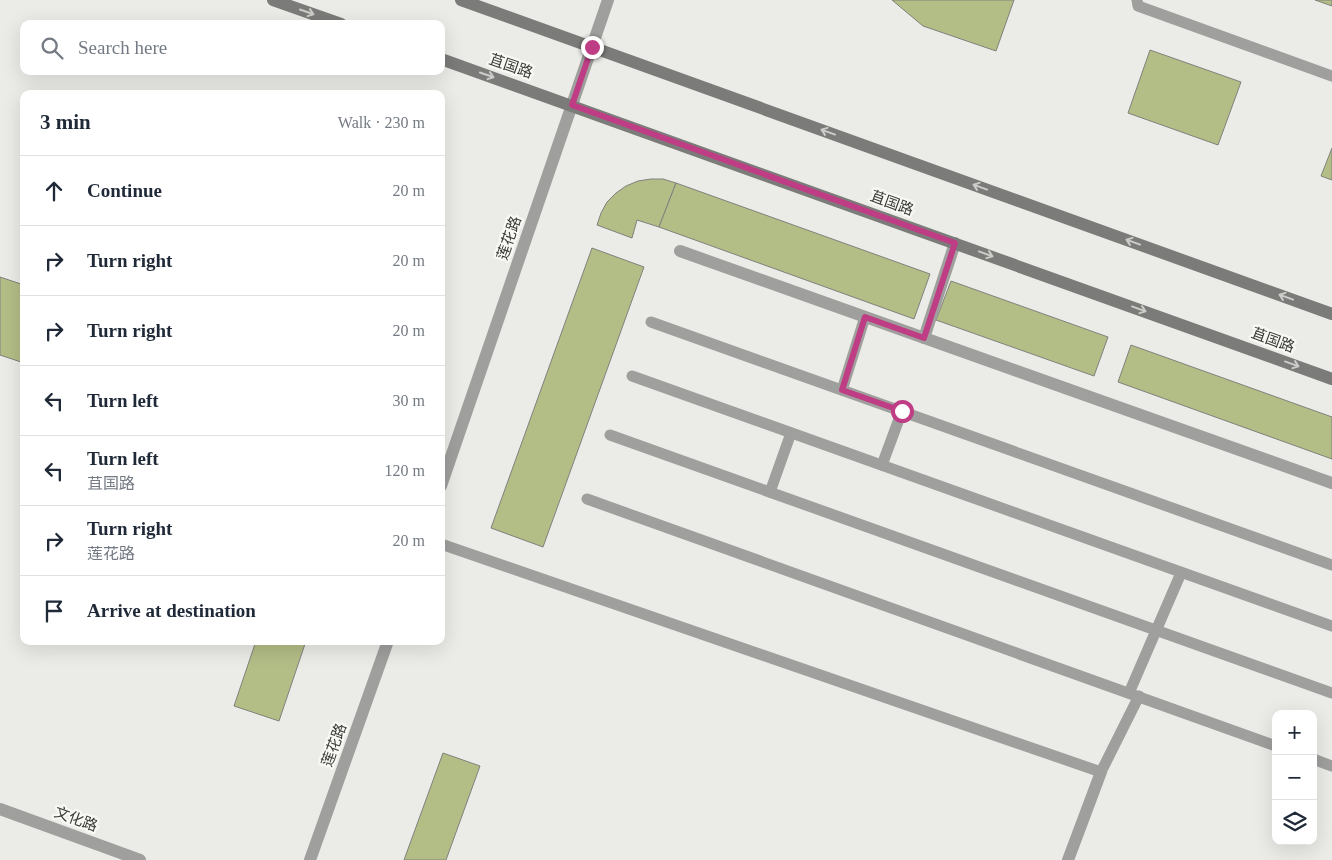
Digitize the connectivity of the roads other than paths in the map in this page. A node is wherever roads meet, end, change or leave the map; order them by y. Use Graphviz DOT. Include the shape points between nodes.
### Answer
graph roads {
  1 [pos="273,0"];
  2 [pos="461,0"];
  3 [pos="608,0"];
  4 [pos="1137,0"];
  5 [pos="330,20"];
  6 [pos="592,47"];
  7 [pos="445,60"];
  8 [pos="1332,76"];
  9 [pos="572,105"];
  10 [pos="955,243"];
  11 [pos="680,251"];
  12 [pos="1332,314"];
  13 [pos="865,317"];
  14 [pos="652,322"];
  15 [pos="924,338"];
  16 [pos="632,376"];
  17 [pos="1332,379"];
  18 [pos="842,390"];
  19 [pos="902,411"];
  20 [pos="791,433"];
  21 [pos="610,435"];
  22 [pos="882,465"];
  23 [pos="445,474"];
  24 [pos="1332,483"];
  25 [pos="770,492"];
  26 [pos="587,499"];
  27 [pos="445,545"];
  28 [pos="1332,565"];
  29 [pos="1181,572"];
  30 [pos="1332,626"];
  31 [pos="1157,630"];
  32 [pos="387,645"];
  33 [pos="1332,693"];
  34 [pos="1134,695"];
  35 [pos="1272,745"];
  36 [pos="1317,760"];
  37 [pos="1332,766"];
  38 [pos="1101,772"];
  39 [pos="0,809"];
  40 [pos="140,860"];
  41 [pos="310,860"];
  42 [pos="1068,860"];
  1 -- 5 [label="main road, one-way"];
  2 -- 6 [label="main road"];
  3 -- 6 [label="street, 莲花路"];
  4 -- 8 [label="lane" via="1138,6"];
  6 -- 9 [label="street, 莲花路"];
  12 -- 6 [label="main road, one-way"];
  7 -- 9 [label="main road, 苴国路, one-way"];
  9 -- 10 [label="main road, 苴国路"];
  9 -- 23 [label="street, 莲花路"];
  10 -- 15 [label="street"];
  10 -- 17 [label="main road, 苴国路, one-way"];
  11 -- 13 [label="street"];
  13 -- 15 [label="street"];
  13 -- 18 [label="lane"];
  14 -- 18 [label="lane"];
  15 -- 24 [label="street"];
  16 -- 20 [label="lane"];
  18 -- 19 [label="lane"];
  19 -- 22 [label="lane"];
  19 -- 28 [label="lane"];
  20 -- 22 [label="lane"];
  20 -- 25 [label="lane"];
  21 -- 25 [label="lane"];
  22 -- 29 [label="lane"];
  25 -- 31 [label="lane"];
  26 -- 34 [label="lane"];
  27 -- 38 [label="lane"];
  29 -- 30 [label="lane"];
  29 -- 31 [label="lane"];
  31 -- 33 [label="lane"];
  31 -- 34 [label="lane"];
  32 -- 41 [label="street, 莲花路"];
  34 -- 35 [label="lane"];
  34 -- 38 [label="lane"];
  36 -- 37 [label="lane"];
  38 -- 42 [label="street"];
  39 -- 40 [label="street, 文化路"];
}
